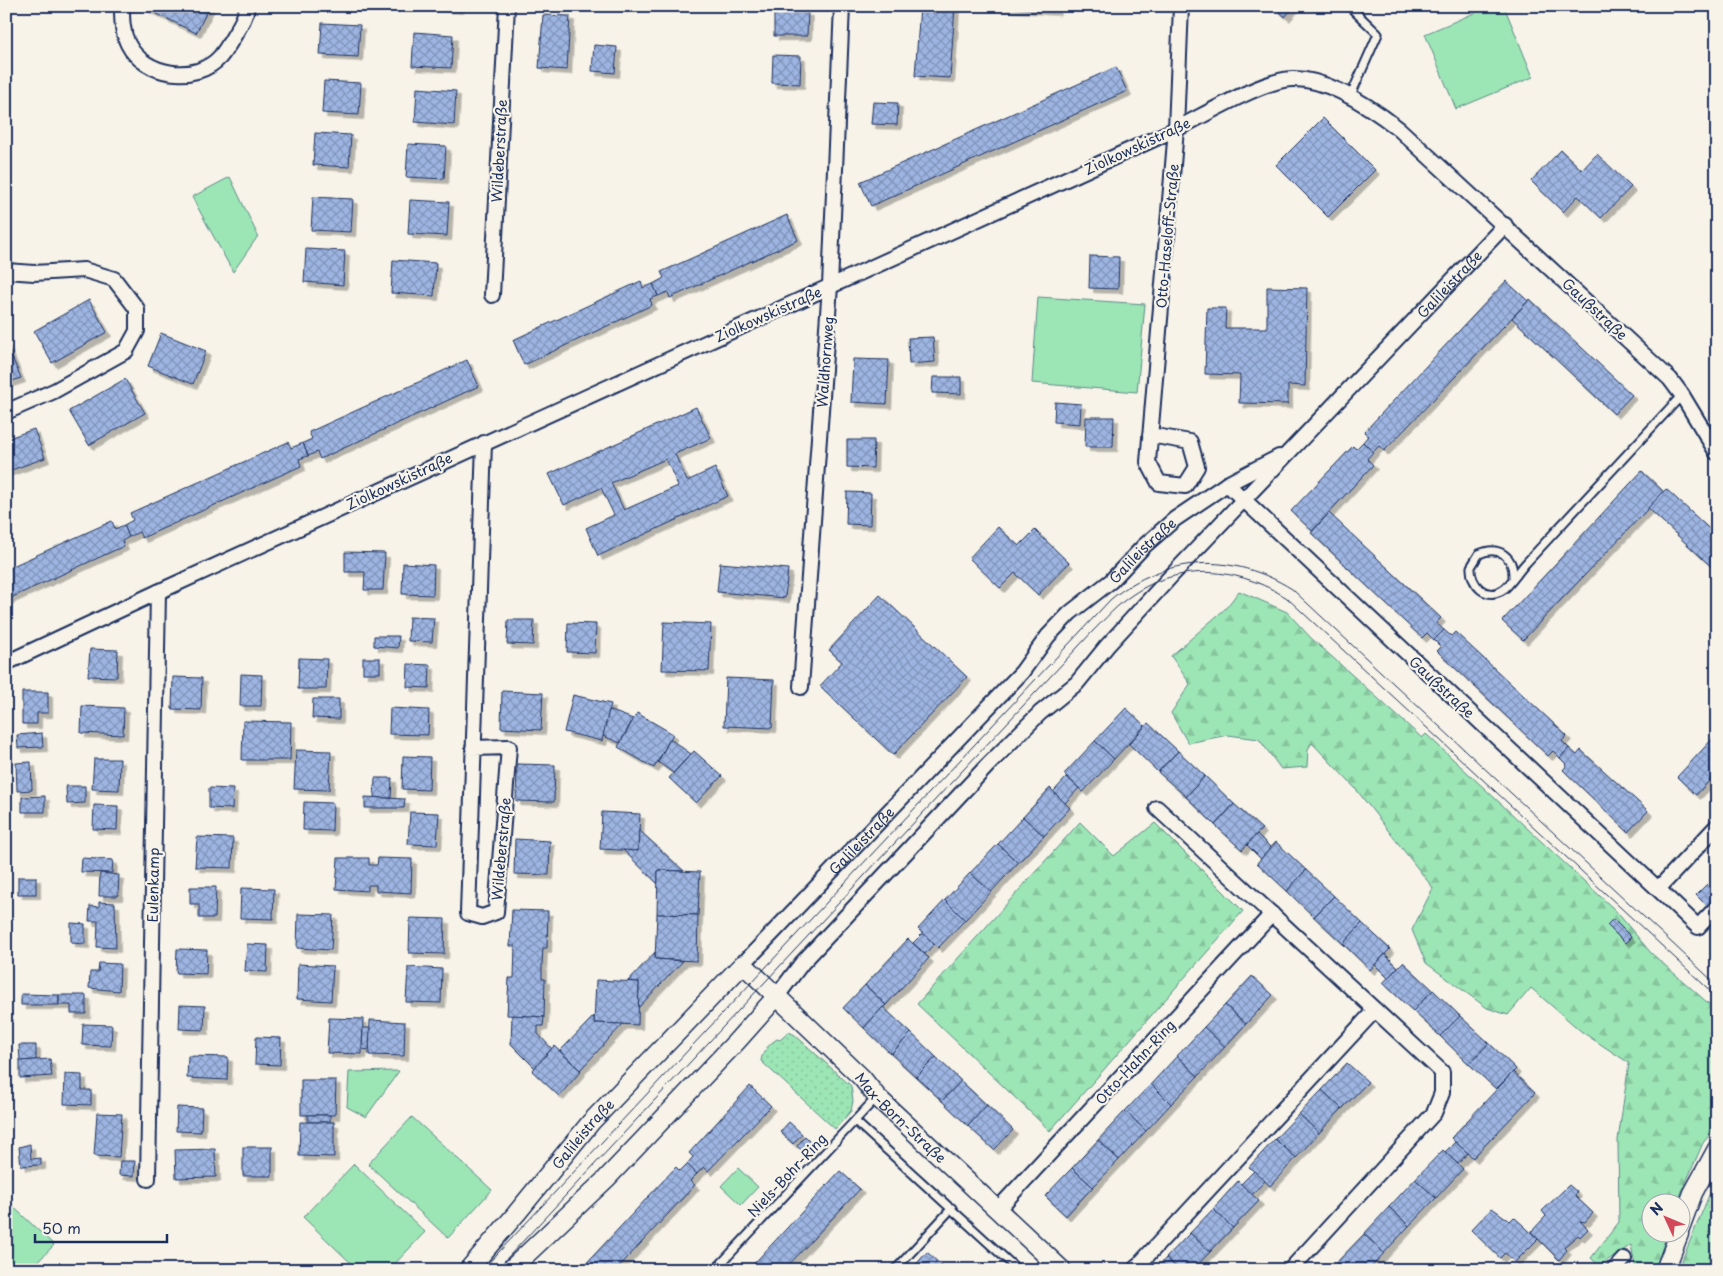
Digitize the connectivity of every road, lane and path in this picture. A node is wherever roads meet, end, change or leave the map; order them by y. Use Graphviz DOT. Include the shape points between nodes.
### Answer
graph roads {
  1 [pos="122,6"];
  2 [pos="247,6"];
  3 [pos="507,6"];
  4 [pos="842,6"];
  5 [pos="1181,6"];
  6 [pos="1349,6"];
  7 [pos="1350,96"];
  8 [pos="1176,129"];
  9 [pos="1505,225"];
  10 [pos="6,271"];
  11 [pos="830,286"];
  12 [pos="492,295"];
  13 [pos="1682,395"];
  14 [pos="6,412"];
  15 [pos="1150,435"];
  16 [pos="484,443"];
  17 [pos="1289,452"];
  18 [pos="1717,453"];
  19 [pos="1227,484"];
  20 [pos="1243,500"];
  21 [pos="1513,577"];
  22 [pos="158,592"];
  23 [pos="6,664"];
  24 [pos="801,687"];
  25 [pos="473,748"];
  26 [pos="1157,808"];
  27 [pos="1717,826"];
  28 [pos="1658,889"];
  29 [pos="1717,907"];
  30 [pos="1272,914"];
  31 [pos="743,964"];
  32 [pos="776,996"];
  33 [pos="1375,1010"];
  34 [pos="877,1097"];
  35 [pos="855,1121"];
  36 [pos="1717,1149"];
  37 [pos="148,1179"];
  38 [pos="1690,1202"];
  39 [pos="952,1208"];
  40 [pos="998,1210"];
  41 [pos="1674,1244"];
  42 [pos="1624,1260"];
  43 [pos="1043,1263"];
  44 [pos="468,1270"];
  45 [pos="510,1270"];
  46 [pos="715,1270"];
  47 [pos="895,1270"];
  48 [pos="1018,1270"];
  49 [pos="1062,1270"];
  50 [pos="1134,1270"];
  51 [pos="1290,1270"];
  52 [pos="1614,1270"];
  53 [pos="1665,1270"];
  1 -- 2 [label="street" via="122,25 129,45 141,60 157,69 174,73 195,72 220,57 246,14"];
  3 -- 12 [label="street, Wildeberstraße"];
  4 -- 11 [label="street, Waldhornweg"];
  5 -- 8 [label="street, Otto-Haseloff-Straße"];
  6 -- 7 [label="lane" via="1378,34"];
  7 -- 8 [label="street, Ziolkowskistraße" via="1318,83 1294,79 1276,82"];
  7 -- 9 [label="street, Ziolkowskistraße" via="1399,129"];
  8 -- 11 [label="street, Ziolkowskistraße"];
  8 -- 15 [label="street, Otto-Haseloff-Straße"];
  9 -- 13 [label="street, Gaußstraße" via="1670,379"];
  9 -- 17 [label="street, Galileistraße"];
  10 -- 14 [label="street" via="84,270 114,279 137,309 137,331 126,351 54,391"];
  11 -- 16 [label="street, Ziolkowskistraße"];
  11 -- 24 [label="street, Waldhornweg"];
  13 -- 18 [label="street, Gaußstraße"];
  13 -- 21 [label="lane"];
  16 -- 22 [label="street, Ziolkowskistraße"];
  16 -- 25 [label="street, Wildeberstraße"];
  17 -- 19 [label="street, Galileistraße"];
  17 -- 20 [label="street, Galileistraße"];
  19 -- 20 [label="street, Gaußstraße"];
  19 -- 31 [label="street, Galileistraße" via="1175,519 1111,581 1070,613 1048,636 1022,672"];
  20 -- 28 [label="street, Gaußstraße"];
  20 -- 32 [label="street, Galileistraße" via="1112,640 1077,683 1040,712 988,765 802,963"];
  21 -- 21 [label="lane" via="1505,589 1483,592 1472,581 1470,566 1479,554 1493,550 1511,562"];
  22 -- 23 [label="street, Ziolkowskistraße"];
  22 -- 37 [label="street, Eulenkamp"];
  25 -- 25 [label="street, Wildeberstraße" via="468,912 482,917 496,912 509,747"];
  26 -- 30 [label="street"];
  27 -- 28 [label="street"];
  28 -- 29 [label="street, Gaußstraße" via="1698,927"];
  30 -- 33 [label="street"];
  30 -- 40 [label="street, Otto-Hahn-Ring"];
  31 -- 32 [label="street, Max-Born-Straße"];
  31 -- 44 [label="street, Galileistraße" via="591,1122"];
  32 -- 34 [label="street, Max-Born-Straße" via="862,1078"];
  32 -- 45 [label="street, Galileistraße" via="617,1168"];
  33 -- 50 [label="street"];
  33 -- 51 [label="street" via="1442,1072 1442,1093 1434,1113"];
  34 -- 35 [label="lane, Niels-Bohr-Ring"];
  34 -- 40 [label="street, Max-Born-Straße"];
  35 -- 39 [label="lane"];
  35 -- 46 [label="lane, Niels-Bohr-Ring"];
  36 -- 38 [label="street"];
  39 -- 47 [label="lane"];
  39 -- 48 [label="lane"];
  40 -- 43 [label="street, Max-Born-Straße"];
  41 -- 53 [label="street"];
  42 -- 52 [label="street"];
  43 -- 49 [label="street, Max-Born-Straße"];
}
